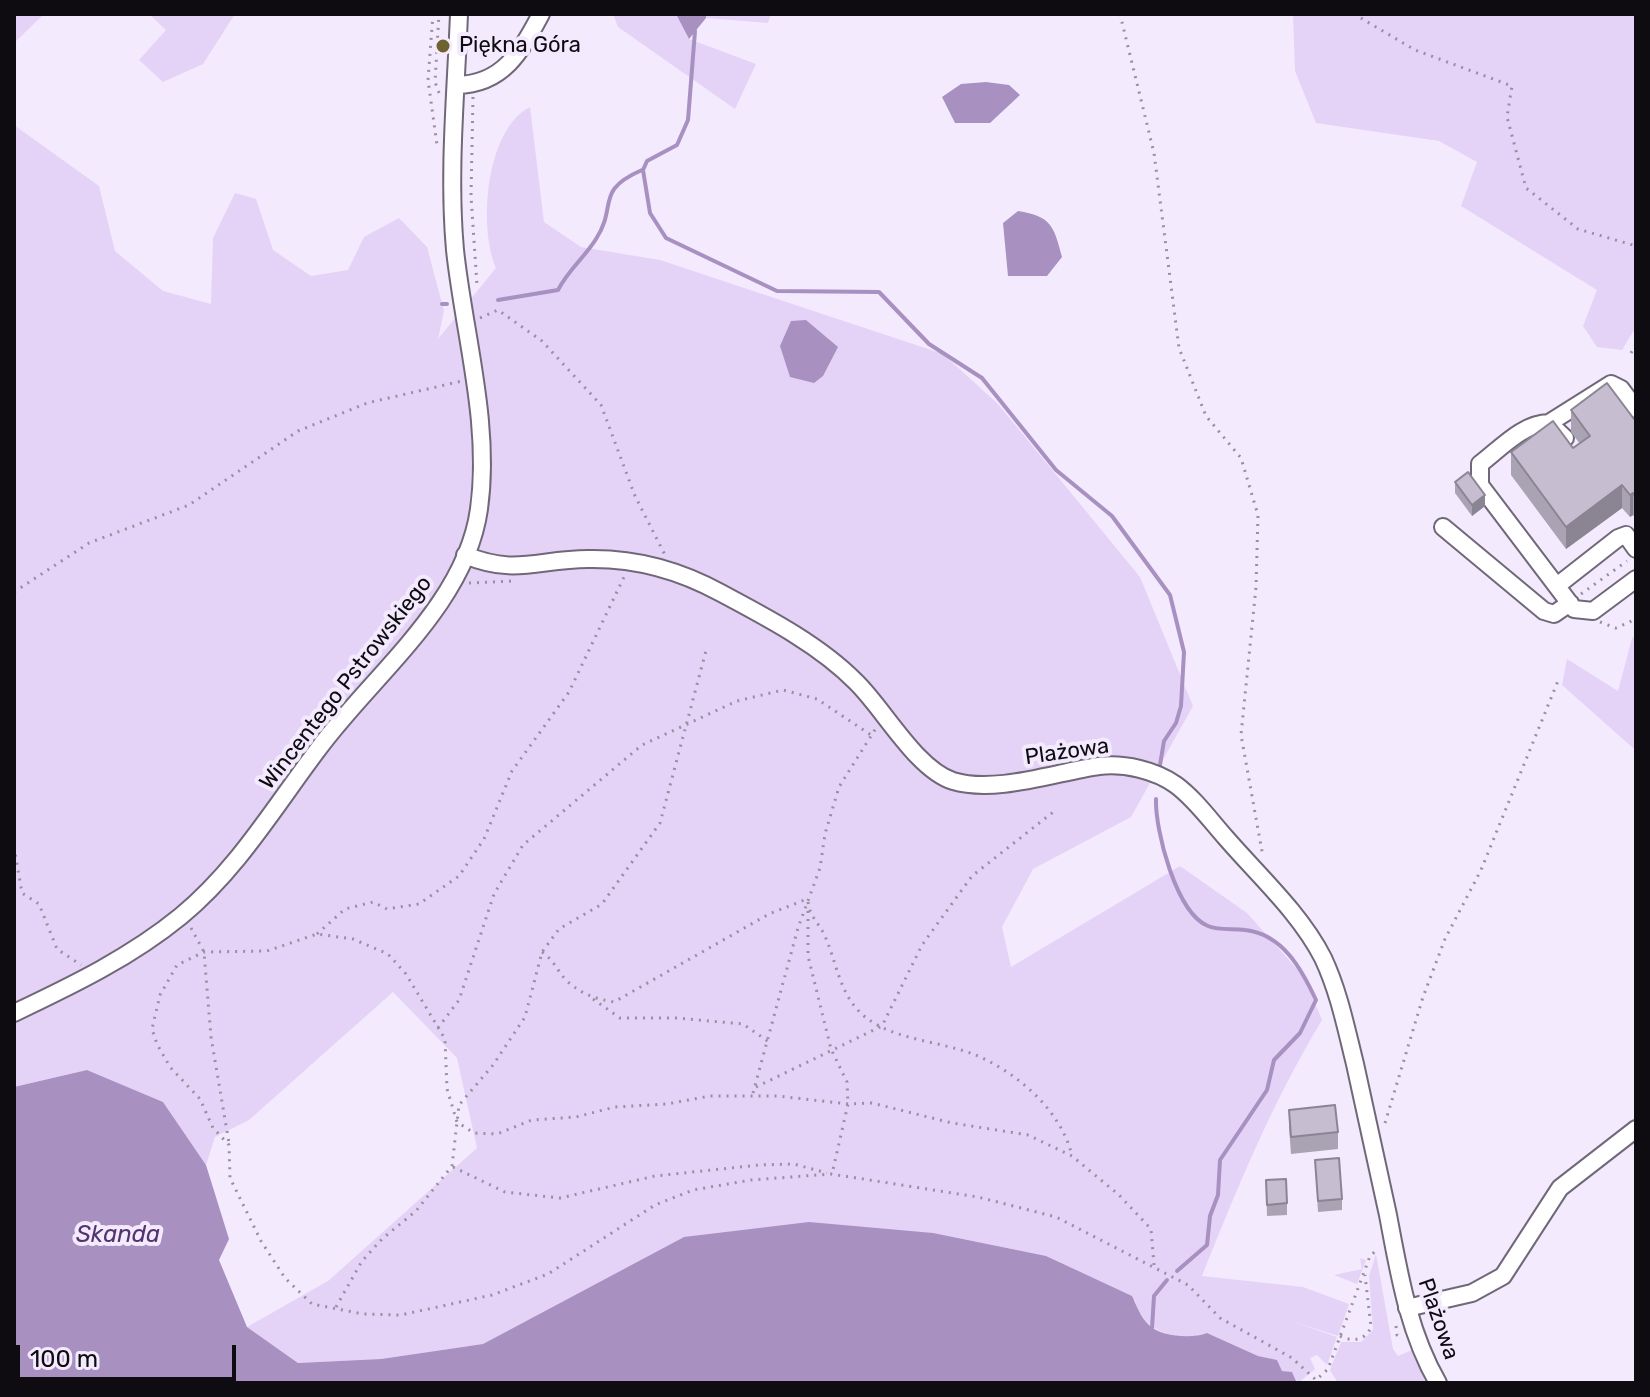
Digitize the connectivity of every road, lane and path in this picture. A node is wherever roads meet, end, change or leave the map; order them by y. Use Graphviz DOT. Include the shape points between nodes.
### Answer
graph roads {
  1 [pos="459,14"];
  2 [pos="541,14"];
  3 [pos="1120,14"];
  4 [pos="1354,14"];
  5 [pos="465,84"];
  6 [pos="1636,246"];
  7 [pos="477,294"];
  8 [pos="477,306"];
  9 [pos="1636,344"];
  10 [pos="1631,353"];
  11 [pos="474,379"];
  12 [pos="1636,409"];
  13 [pos="1549,423"];
  14 [pos="1573,448"];
  15 [pos="1443,527"];
  16 [pos="1636,551"];
  17 [pos="465,555"];
  18 [pos="671,570"];
  19 [pos="624,577"];
  20 [pos="1636,579"];
  21 [pos="522,580"];
  22 [pos="467,584"];
  23 [pos="1558,585"];
  24 [pos="14,592"];
  25 [pos="1570,603"];
  26 [pos="707,647"];
  27 [pos="1558,681"];
  28 [pos="684,724"];
  29 [pos="884,733"];
  30 [pos="871,735"];
  31 [pos="1057,809"];
  32 [pos="14,847"];
  33 [pos="1265,868"];
  34 [pos="807,899"];
  35 [pos="184,914"];
  36 [pos="317,934"];
  37 [pos="204,952"];
  38 [pos="542,952"];
  39 [pos="95,974"];
  40 [pos="590,997"];
  41 [pos="14,1013"];
  42 [pos="882,1026"];
  43 [pos="438,1028"];
  44 [pos="769,1042"];
  45 [pos="831,1049"];
  46 [pos="756,1087"];
  47 [pos="753,1095"];
  48 [pos="848,1104"];
  49 [pos="457,1122"];
  50 [pos="1384,1129"];
  51 [pos="1636,1129"];
  52 [pos="229,1145"];
  53 [pos="1072,1156"];
  54 [pos="452,1166"];
  55 [pos="831,1174"];
  56 [pos="1383,1255"];
  57 [pos="1154,1265"];
  58 [pos="1365,1271"];
  59 [pos="335,1308"];
  60 [pos="1448,1313"];
  61 [pos="1401,1314"];
  62 [pos="1415,1335"];
  63 [pos="1340,1336"];
  64 [pos="1438,1383"];
  1 -- 5 [label="street, Wincentego Pstrowskiego"];
  2 -- 5 [label="street" via="507,68 493,78"];
  3 -- 33 [label="path" via="1154,153 1179,348 1206,416 1241,458 1258,515 1241,735"];
  4 -- 6 [label="path" via="1415,50 1512,86 1507,117 1526,188 1578,229"];
  5 -- 7 [label="path"];
  5 -- 11 [label="street, Wincentego Pstrowskiego" via="454,232"];
  8 -- 18 [label="path" via="478,319 498,310 542,341 601,405 635,496"];
  9 -- 10 [label="path"];
  11 -- 17 [label="street, Wincentego Pstrowskiego" via="482,471 479,510"];
  11 -- 24 [label="path" via="367,403 298,431 189,505 89,543"];
  12 -- 13 [label="street" via="1611,384"];
  13 -- 14 [label="street"];
  13 -- 23 [label="street" via="1526,428 1480,464 1478,475 1480,485"];
  15 -- 25 [label="street" via="1544,611 1554,614"];
  16 -- 23 [label="street" via="1626,535 1618,538"];
  16 -- 25 [label="path"];
  17 -- 18 [label="street, Plażowa" via="496,567 586,558"];
  17 -- 35 [label="street, Wincentego Pstrowskiego" via="424,622 319,747 229,868"];
  18 -- 61 [label="street, Plażowa" via="724,594 830,660 924,761 953,781 1004,782 1122,766 1156,774 1190,797 1294,915 1335,987"];
  19 -- 36 [label="path" via="569,692 512,771 484,839 459,876 419,904 387,909 373,902 345,909"];
  20 -- 25 [label="street" via="1593,611 1581,612"];
  21 -- 22 [label="path"];
  23 -- 25 [label="street"];
  26 -- 28 [label="path"];
  27 -- 50 [label="path" via="1481,870 1434,968"];
  28 -- 30 [label="path" via="737,701 783,690 817,699"];
  28 -- 38 [label="path" via="680,759 660,823 602,904 559,929"];
  28 -- 43 [label="path" via="642,745 523,845 494,894 459,1000"];
  29 -- 30 [label="path" via="878,725"];
  30 -- 34 [label="path" via="839,787"];
  31 -- 42 [label="path" via="972,876 922,945"];
  32 -- 39 [label="path" via="22,893 39,904 57,949"];
  34 -- 40 [label="path" via="745,927 614,1002"];
  34 -- 42 [label="path" via="850,1000"];
  34 -- 44 [label="path"];
  34 -- 45 [label="path" via="808,956"];
  35 -- 37 [label="path"];
  35 -- 39 [label="street, Wincentego Pstrowskiego"];
  36 -- 37 [label="path" via="267,951"];
  36 -- 43 [label="path" via="353,939 388,954"];
  37 -- 52 [label="path"];
  37 -- 52 [label="path" via="177,965 168,978 152,1029 170,1067 200,1099 213,1128"];
  38 -- 40 [label="path" via="566,980"];
  38 -- 49 [label="path" via="525,1017 459,1105"];
  39 -- 41 [label="street, Wincentego Pstrowskiego"];
  40 -- 44 [label="path" via="620,1018 743,1024"];
  42 -- 45 [label="path"];
  42 -- 53 [label="path" via="973,1054 1015,1079 1050,1110"];
  43 -- 49 [label="path" via="445,1039 447,1089"];
  44 -- 46 [label="path"];
  45 -- 46 [label="path"];
  45 -- 48 [label="path" via="847,1082"];
  46 -- 47 [label="path"];
  47 -- 48 [label="path"];
  47 -- 49 [label="path" via="615,1107 532,1120 497,1134 474,1133"];
  48 -- 53 [label="path" via="872,1103 1028,1135"];
  48 -- 55 [label="path"];
  49 -- 54 [label="path"];
  51 -- 61 [label="street" via="1560,1188 1503,1276 1472,1293"];
  52 -- 59 [label="path" via="230,1178 285,1278 312,1304"];
  53 -- 57 [label="path" via="1151,1229"];
  54 -- 55 [label="path" via="505,1192 560,1198 655,1176 759,1165 794,1164"];
  54 -- 59 [label="path" via="416,1211 362,1261"];
  55 -- 57 [label="path" via="978,1197 1056,1217"];
  55 -- 59 [label="path" via="693,1190 655,1205 548,1274 492,1295 401,1315"];
  56 -- 58 [label="path" via="1380,1248 1370,1256"];
  57 -- 63 [label="path" via="1188,1285 1220,1318 1292,1358 1316,1380 1328,1369"];
  58 -- 63 [label="path"];
  58 -- 63 [label="path" via="1371,1327 1357,1340"];
  60 -- 62 [label="path"];
  61 -- 62 [label="street, Plażowa"];
  61 -- 62 [label="path" via="1398,1338"];
  62 -- 64 [label="street, Plażowa"];
}
